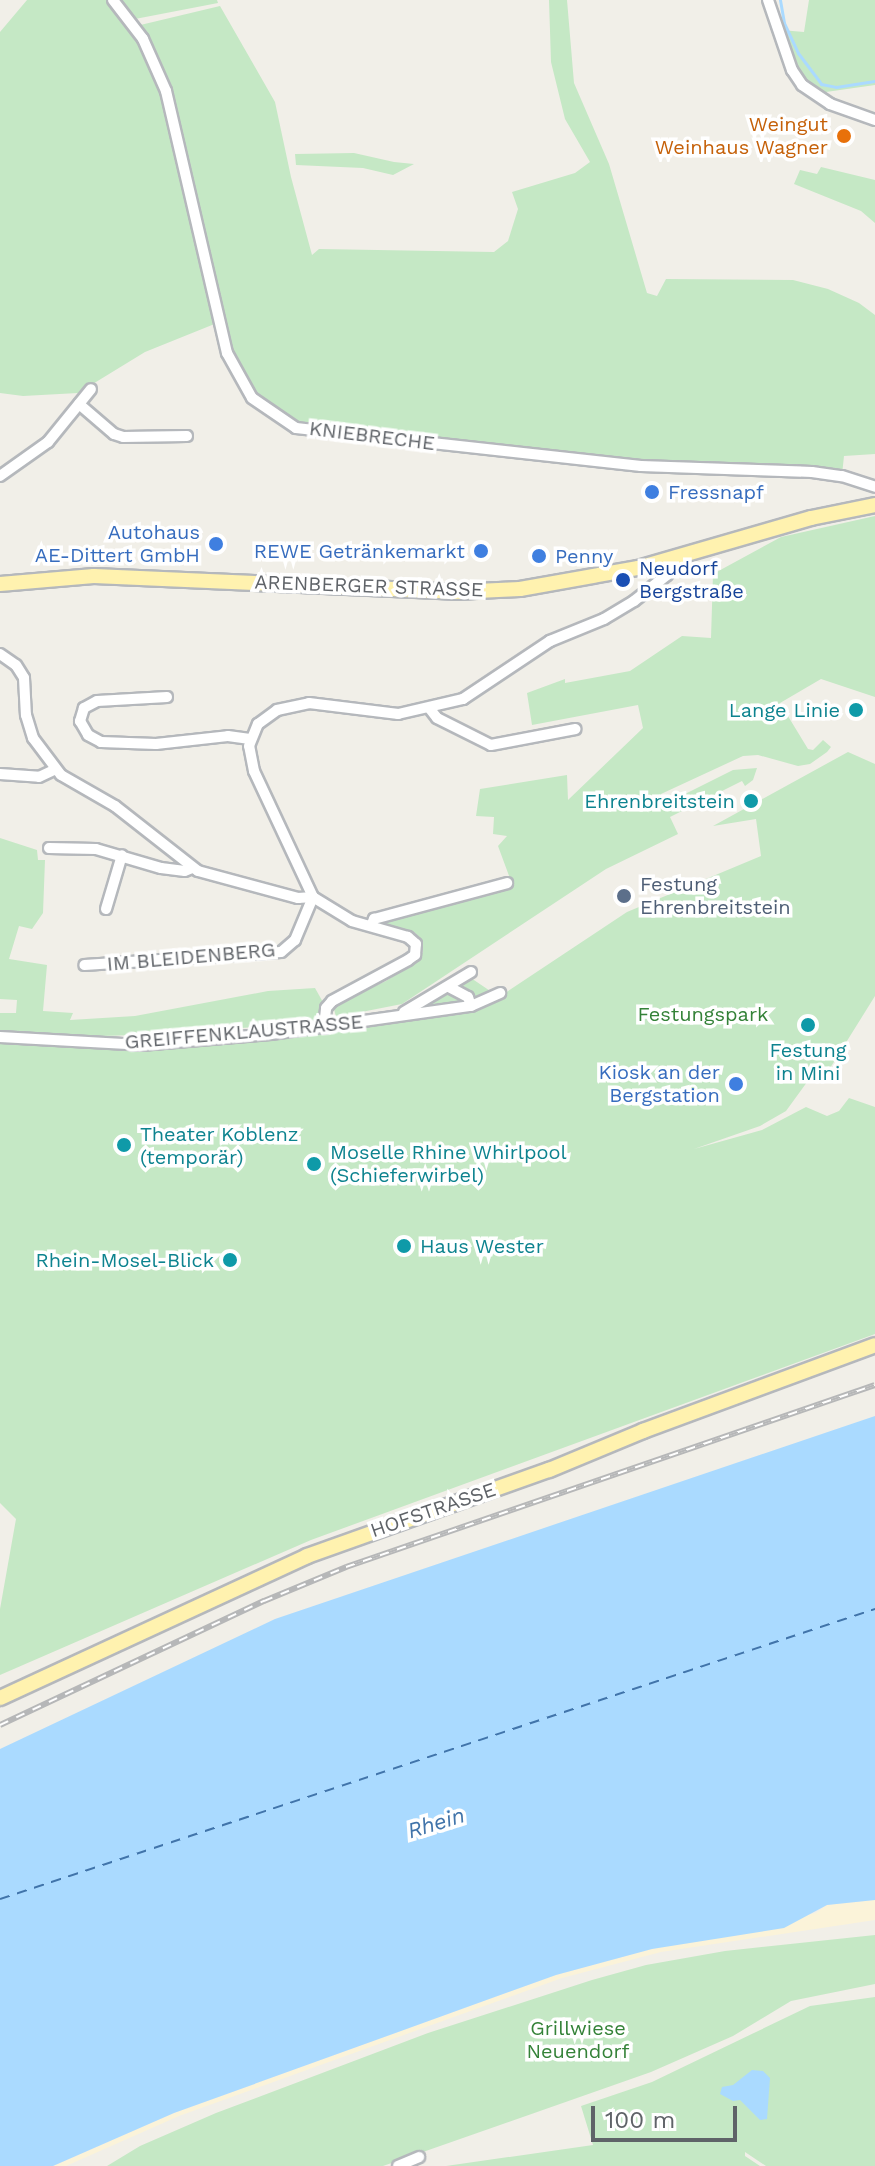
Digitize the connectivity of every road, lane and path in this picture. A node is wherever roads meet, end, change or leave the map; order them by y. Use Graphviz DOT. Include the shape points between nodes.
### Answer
graph roads {
  1 [pos="113,0"];
  2 [pos="768,0"];
  3 [pos="875,120"];
  4 [pos="91,389"];
  5 [pos="79,404"];
  6 [pos="187,436"];
  7 [pos="0,476"];
  8 [pos="875,487"];
  9 [pos="875,505"];
  10 [pos="673,558"];
  11 [pos="0,584"];
  12 [pos="0,654"];
  13 [pos="167,697"];
  14 [pos="430,709"];
  15 [pos="576,729"];
  16 [pos="250,739"];
  17 [pos="54,770"];
  18 [pos="0,774"];
  19 [pos="49,848"];
  20 [pos="122,855"];
  21 [pos="192,868"];
  22 [pos="507,883"];
  23 [pos="313,897"];
  24 [pos="106,909"];
  25 [pos="371,926"];
  26 [pos="84,965"];
  27 [pos="471,972"];
  28 [pos="449,987"];
  29 [pos="500,993"];
  30 [pos="471,1006"];
  31 [pos="393,1018"];
  32 [pos="324,1028"];
  33 [pos="0,1037"];
  34 [pos="875,1345"];
  35 [pos="0,1698"];
  36 [pos="419,2157"];
  37 [pos="398,2166"];
  1 -- 8 [label="street, KNIEBRECHE" via="143,39 166,91 227,353 252,398 296,428 641,466 812,472"];
  2 -- 3 [label="street" via="802,85 840,109"];
  4 -- 5 [label="street"];
  5 -- 6 [label="street" via="123,437"];
  5 -- 7 [label="street" via="48,442"];
  9 -- 10 [label="main road, ARENBERGER STRASSE"];
  10 -- 11 [label="main road, ARENBERGER STRASSE" via="587,579 481,591 94,576"];
  10 -- 14 [label="street" via="667,575 626,606 550,641 471,695"];
  12 -- 17 [label="street" via="24,678 28,726"];
  13 -- 16 [label="street" via="105,700 84,708 80,721 88,735 118,749 234,735"];
  14 -- 15 [label="street" via="437,718 491,745"];
  14 -- 16 [label="street" via="398,714 298,704 264,719"];
  16 -- 23 [label="street" via="259,783"];
  17 -- 18 [label="street" via="39,777"];
  17 -- 21 [label="street" via="115,806"];
  19 -- 20 [label="street"];
  20 -- 21 [label="street" via="161,868"];
  20 -- 24 [label="street"];
  21 -- 23 [label="street" via="298,898"];
  22 -- 25 [label="street" via="374,919"];
  23 -- 25 [label="street" via="335,913"];
  23 -- 26 [label="street, IM BLEIDENBERG" via="295,940 281,952"];
  25 -- 32 [label="street" via="414,940 415,955 332,1001"];
  27 -- 28 [label="street, GREIFFENKLAUSTRASSE"];
  28 -- 30 [label="street" via="468,997"];
  28 -- 31 [label="street, GREIFFENKLAUSTRASSE"];
  29 -- 30 [label="street, GREIFFENKLAUSTRASSE"];
  30 -- 31 [label="street, GREIFFENKLAUSTRASSE"];
  31 -- 32 [label="street, GREIFFENKLAUSTRASSE"];
  32 -- 33 [label="street, GREIFFENKLAUSTRASSE" via="141,1045"];
  34 -- 35 [label="main road, HOFSTRASSE" via="320,1551"];
  36 -- 37 [label="street"];
}
